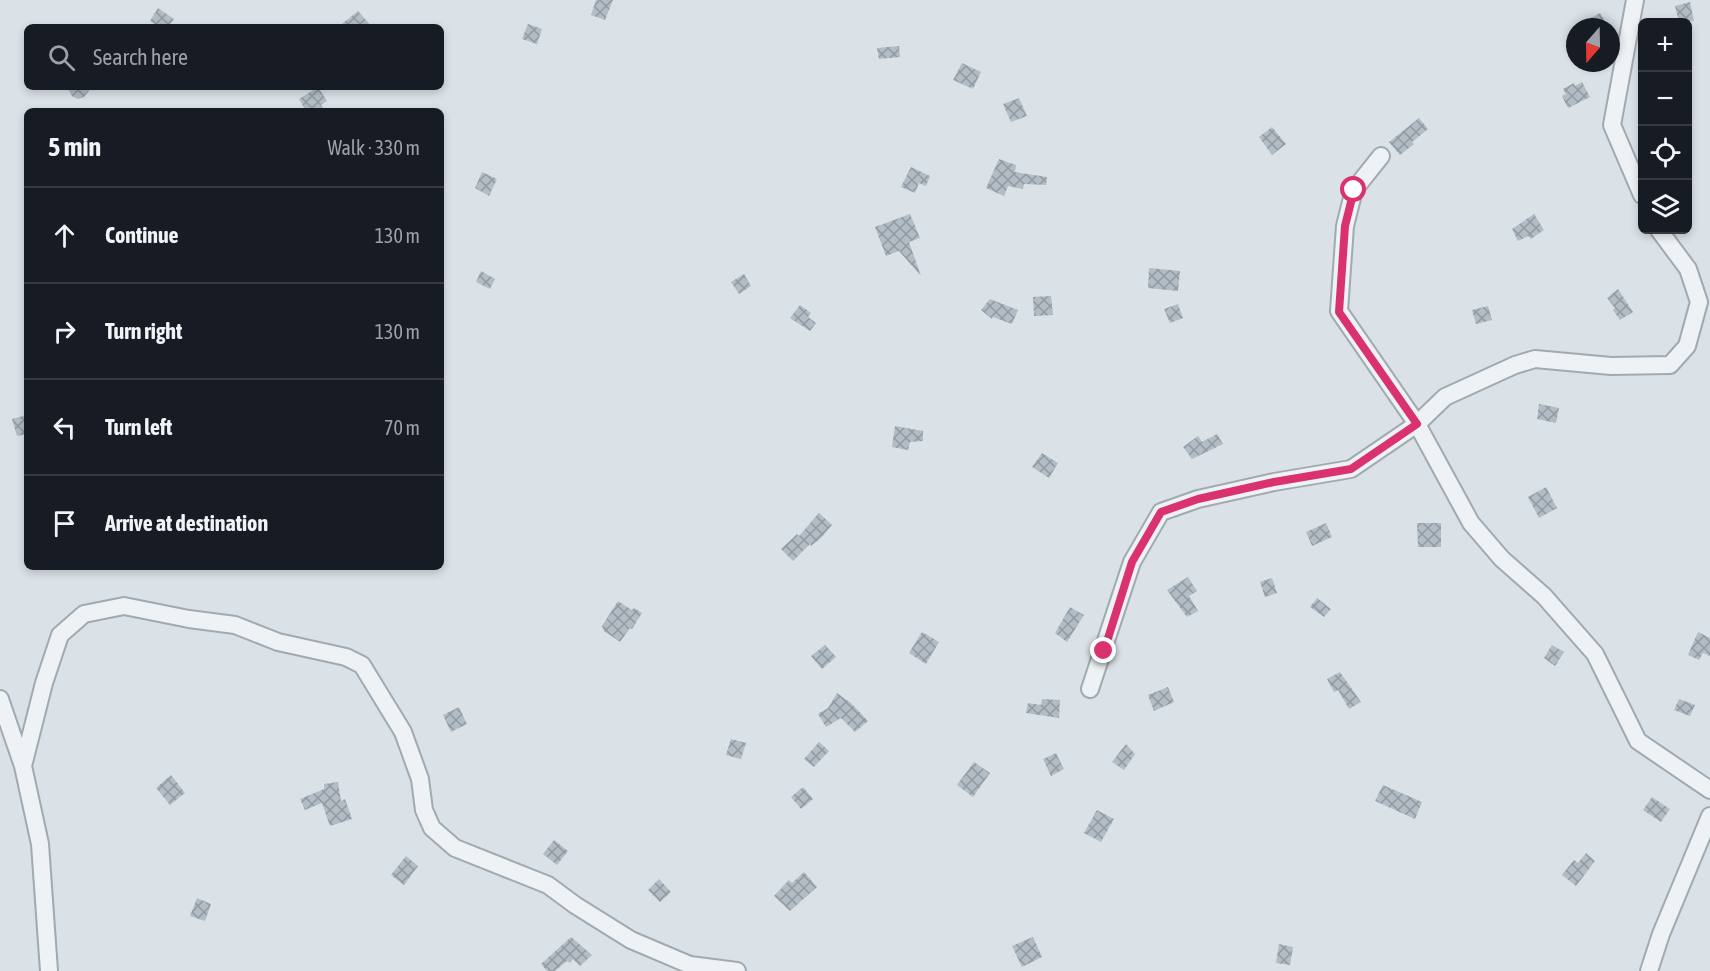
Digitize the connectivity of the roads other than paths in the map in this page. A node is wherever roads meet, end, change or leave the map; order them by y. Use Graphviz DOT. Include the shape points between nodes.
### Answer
graph roads {
  1 [pos="1635,0"];
  2 [pos="1381,156"];
  3 [pos="1638,186"];
  4 [pos="1662,234"];
  5 [pos="1417,424"];
  6 [pos="1090,690"];
  7 [pos="0,699"];
  8 [pos="22,766"];
  9 [pos="1710,790"];
  10 [pos="1710,816"];
  11 [pos="49,971"];
  12 [pos="737,971"];
  13 [pos="1649,971"];
  1 -- 3 [label="street" via="1612,125"];
  2 -- 5 [label="street" via="1354,190 1345,226 1339,312"];
  4 -- 5 [label="street" via="1688,269 1699,302 1687,346 1670,365 1611,366 1535,359 1445,397"];
  5 -- 6 [label="street" via="1351,469 1198,499 1161,512 1132,562"];
  5 -- 9 [label="street" via="1471,523 1595,654 1638,741"];
  7 -- 8 [label="street"];
  8 -- 11 [label="street" via="40,843"];
  8 -- 12 [label="street" via="60,635 84,614 124,606 235,625 278,642 346,657 362,665 403,732 432,828 455,849 548,885 631,940 690,965"];
  10 -- 13 [label="street"];
}
